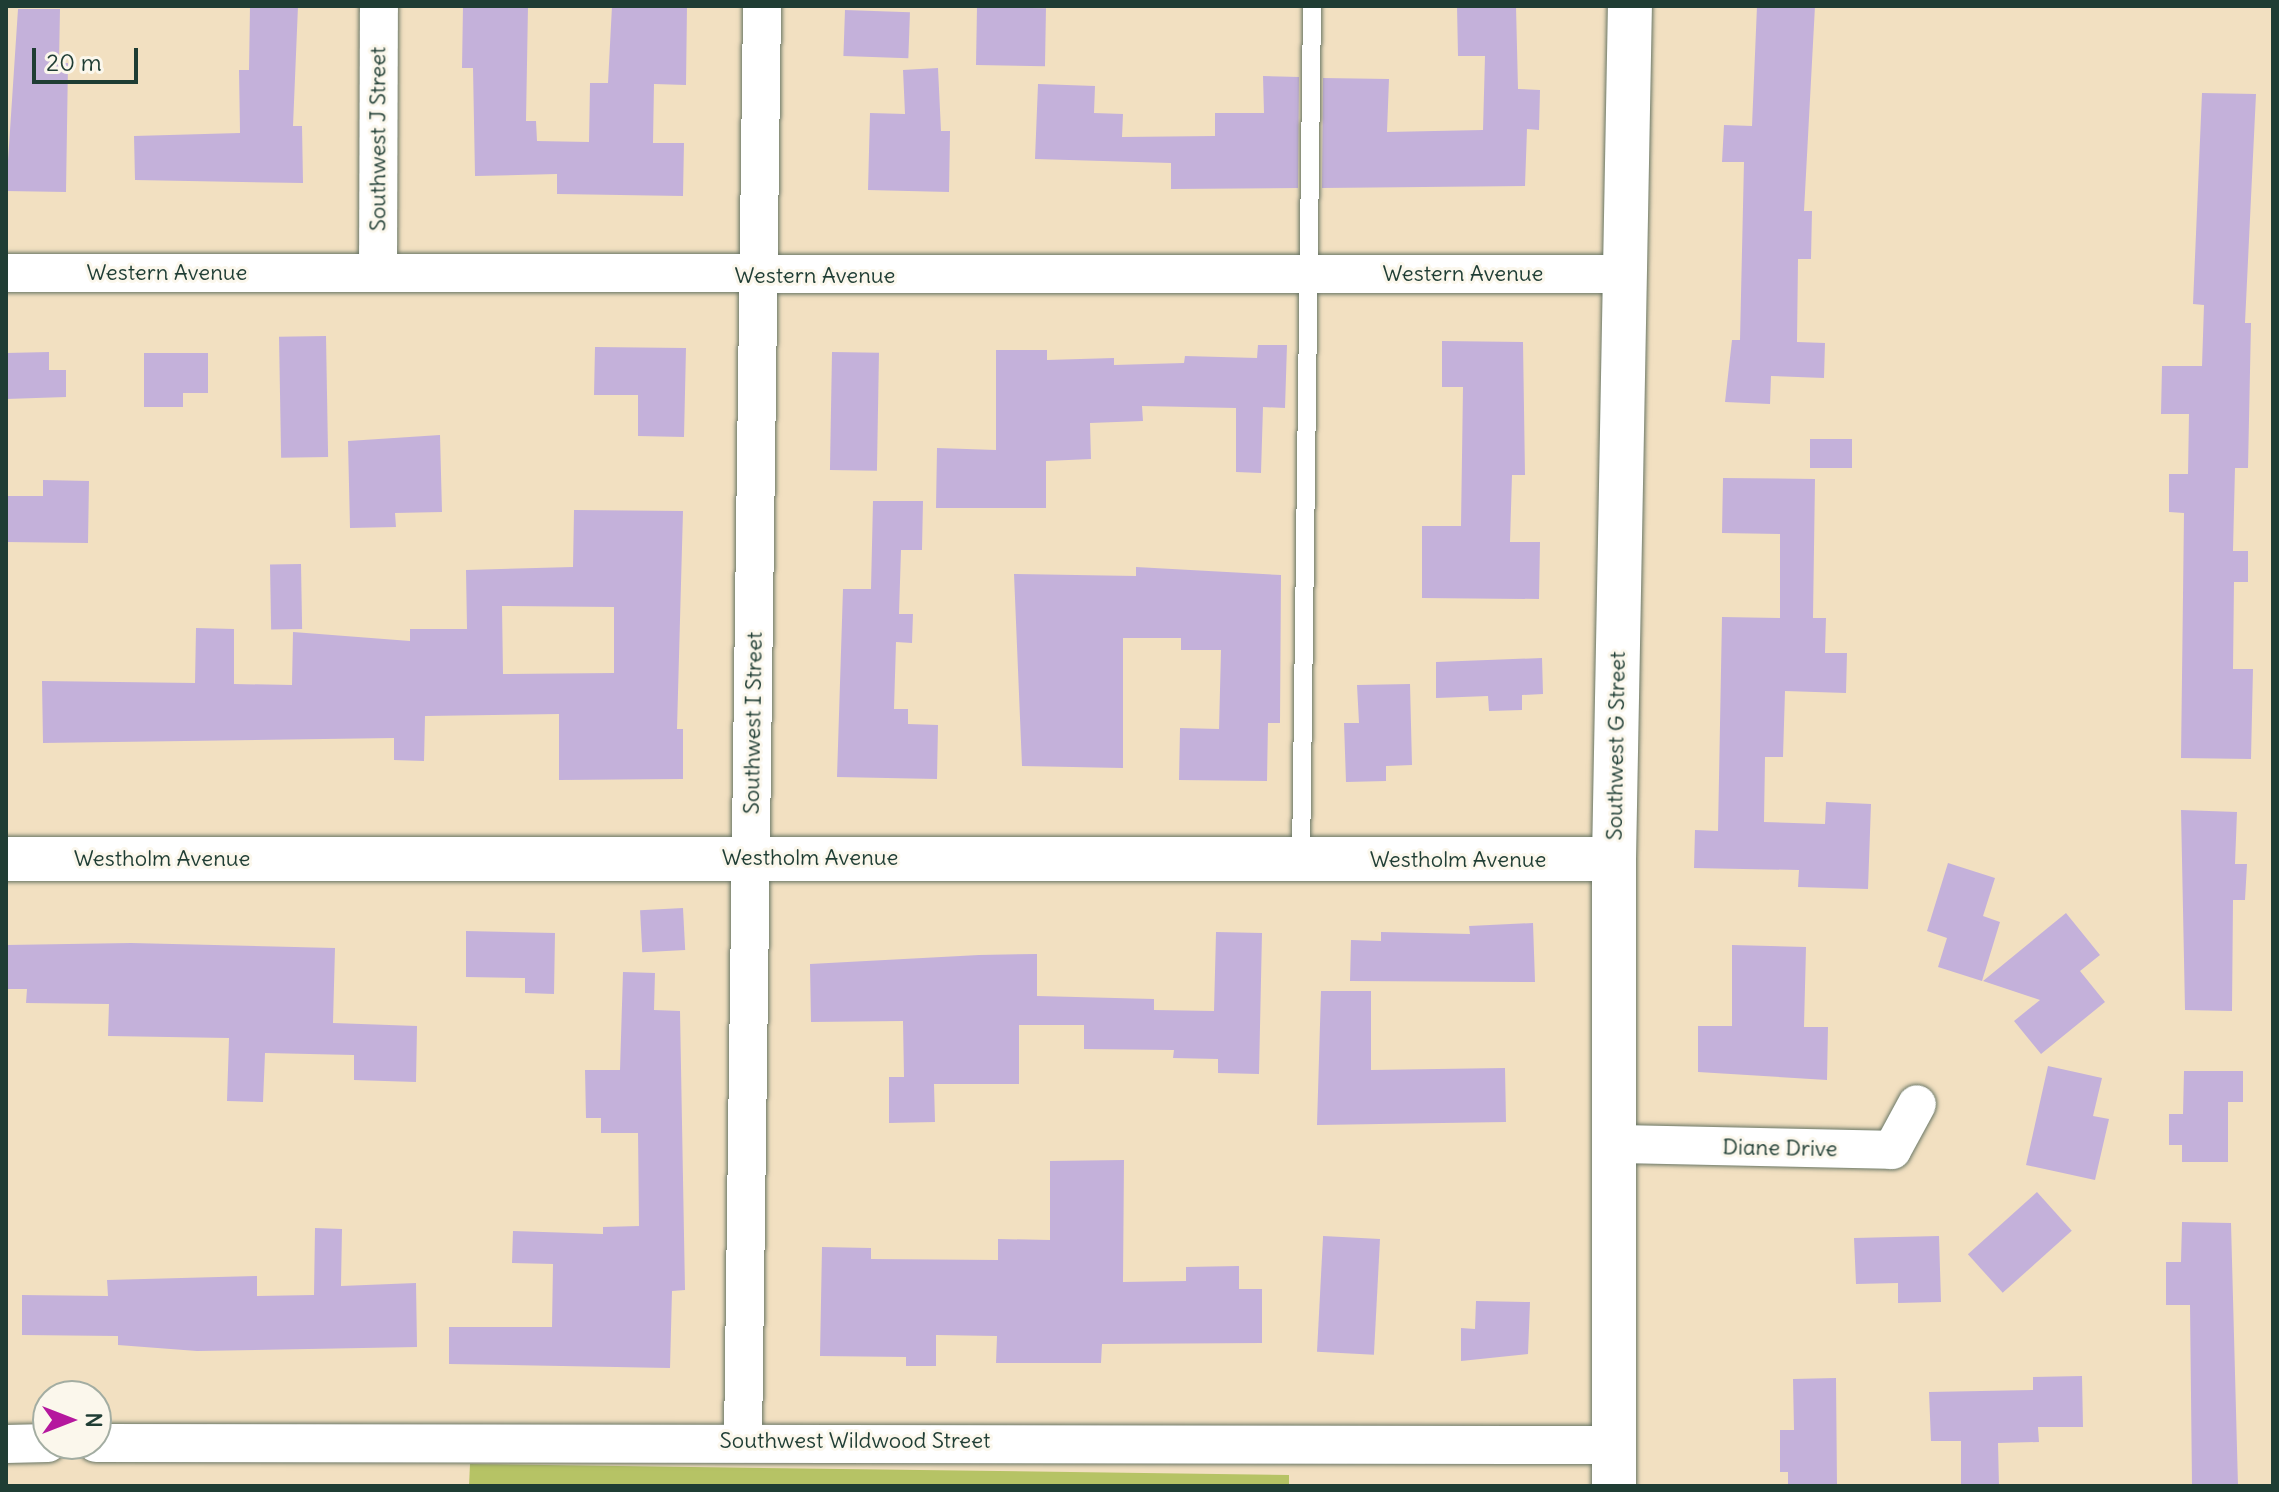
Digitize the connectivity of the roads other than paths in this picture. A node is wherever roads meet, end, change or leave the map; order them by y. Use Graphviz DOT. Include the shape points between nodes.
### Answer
graph roads {
  1 [pos="379,6"];
  2 [pos="762,6"];
  3 [pos="1312,6"];
  4 [pos="1630,6"];
  5 [pos="6,273"];
  6 [pos="378,273"];
  7 [pos="1311,274"];
  8 [pos="1624,274"];
  9 [pos="758,276"];
  10 [pos="752,858"];
  11 [pos="6,859"];
  12 [pos="1614,859"];
  13 [pos="1301,861"];
  14 [pos="1917,1104"];
  15 [pos="1616,1144"];
  16 [pos="743,1440"];
  17 [pos="32,1443"];
  18 [pos="112,1443"];
  19 [pos="6,1444"];
  20 [pos="1614,1466"];
  1 -- 6 [label="street, Southwest J Street"];
  2 -- 9 [label="street, Southwest I Street"];
  3 -- 7 [label="lane"];
  4 -- 8 [label="street, Southwest G Street"];
  5 -- 6 [label="street, Western Avenue"];
  6 -- 9 [label="street, Western Avenue"];
  7 -- 8 [label="street, Western Avenue"];
  7 -- 9 [label="street, Western Avenue"];
  7 -- 13 [label="lane"];
  8 -- 12 [label="street, Southwest G Street"];
  9 -- 10 [label="street, Southwest I Street"];
  10 -- 11 [label="street, Westholm Avenue"];
  10 -- 13 [label="street, Westholm Avenue"];
  10 -- 16 [label="street, Southwest I Street"];
  12 -- 13 [label="street, Westholm Avenue"];
  12 -- 15 [label="street, Southwest G Street"];
  14 -- 15 [label="street, Diane Drive" via="1892,1150"];
  15 -- 20 [label="street, Southwest G Street"];
  16 -- 18 [label="street, Southwest Wildwood Street"];
  16 -- 20 [label="street, Southwest Wildwood Street"];
  17 -- 19 [label="street"];
}
